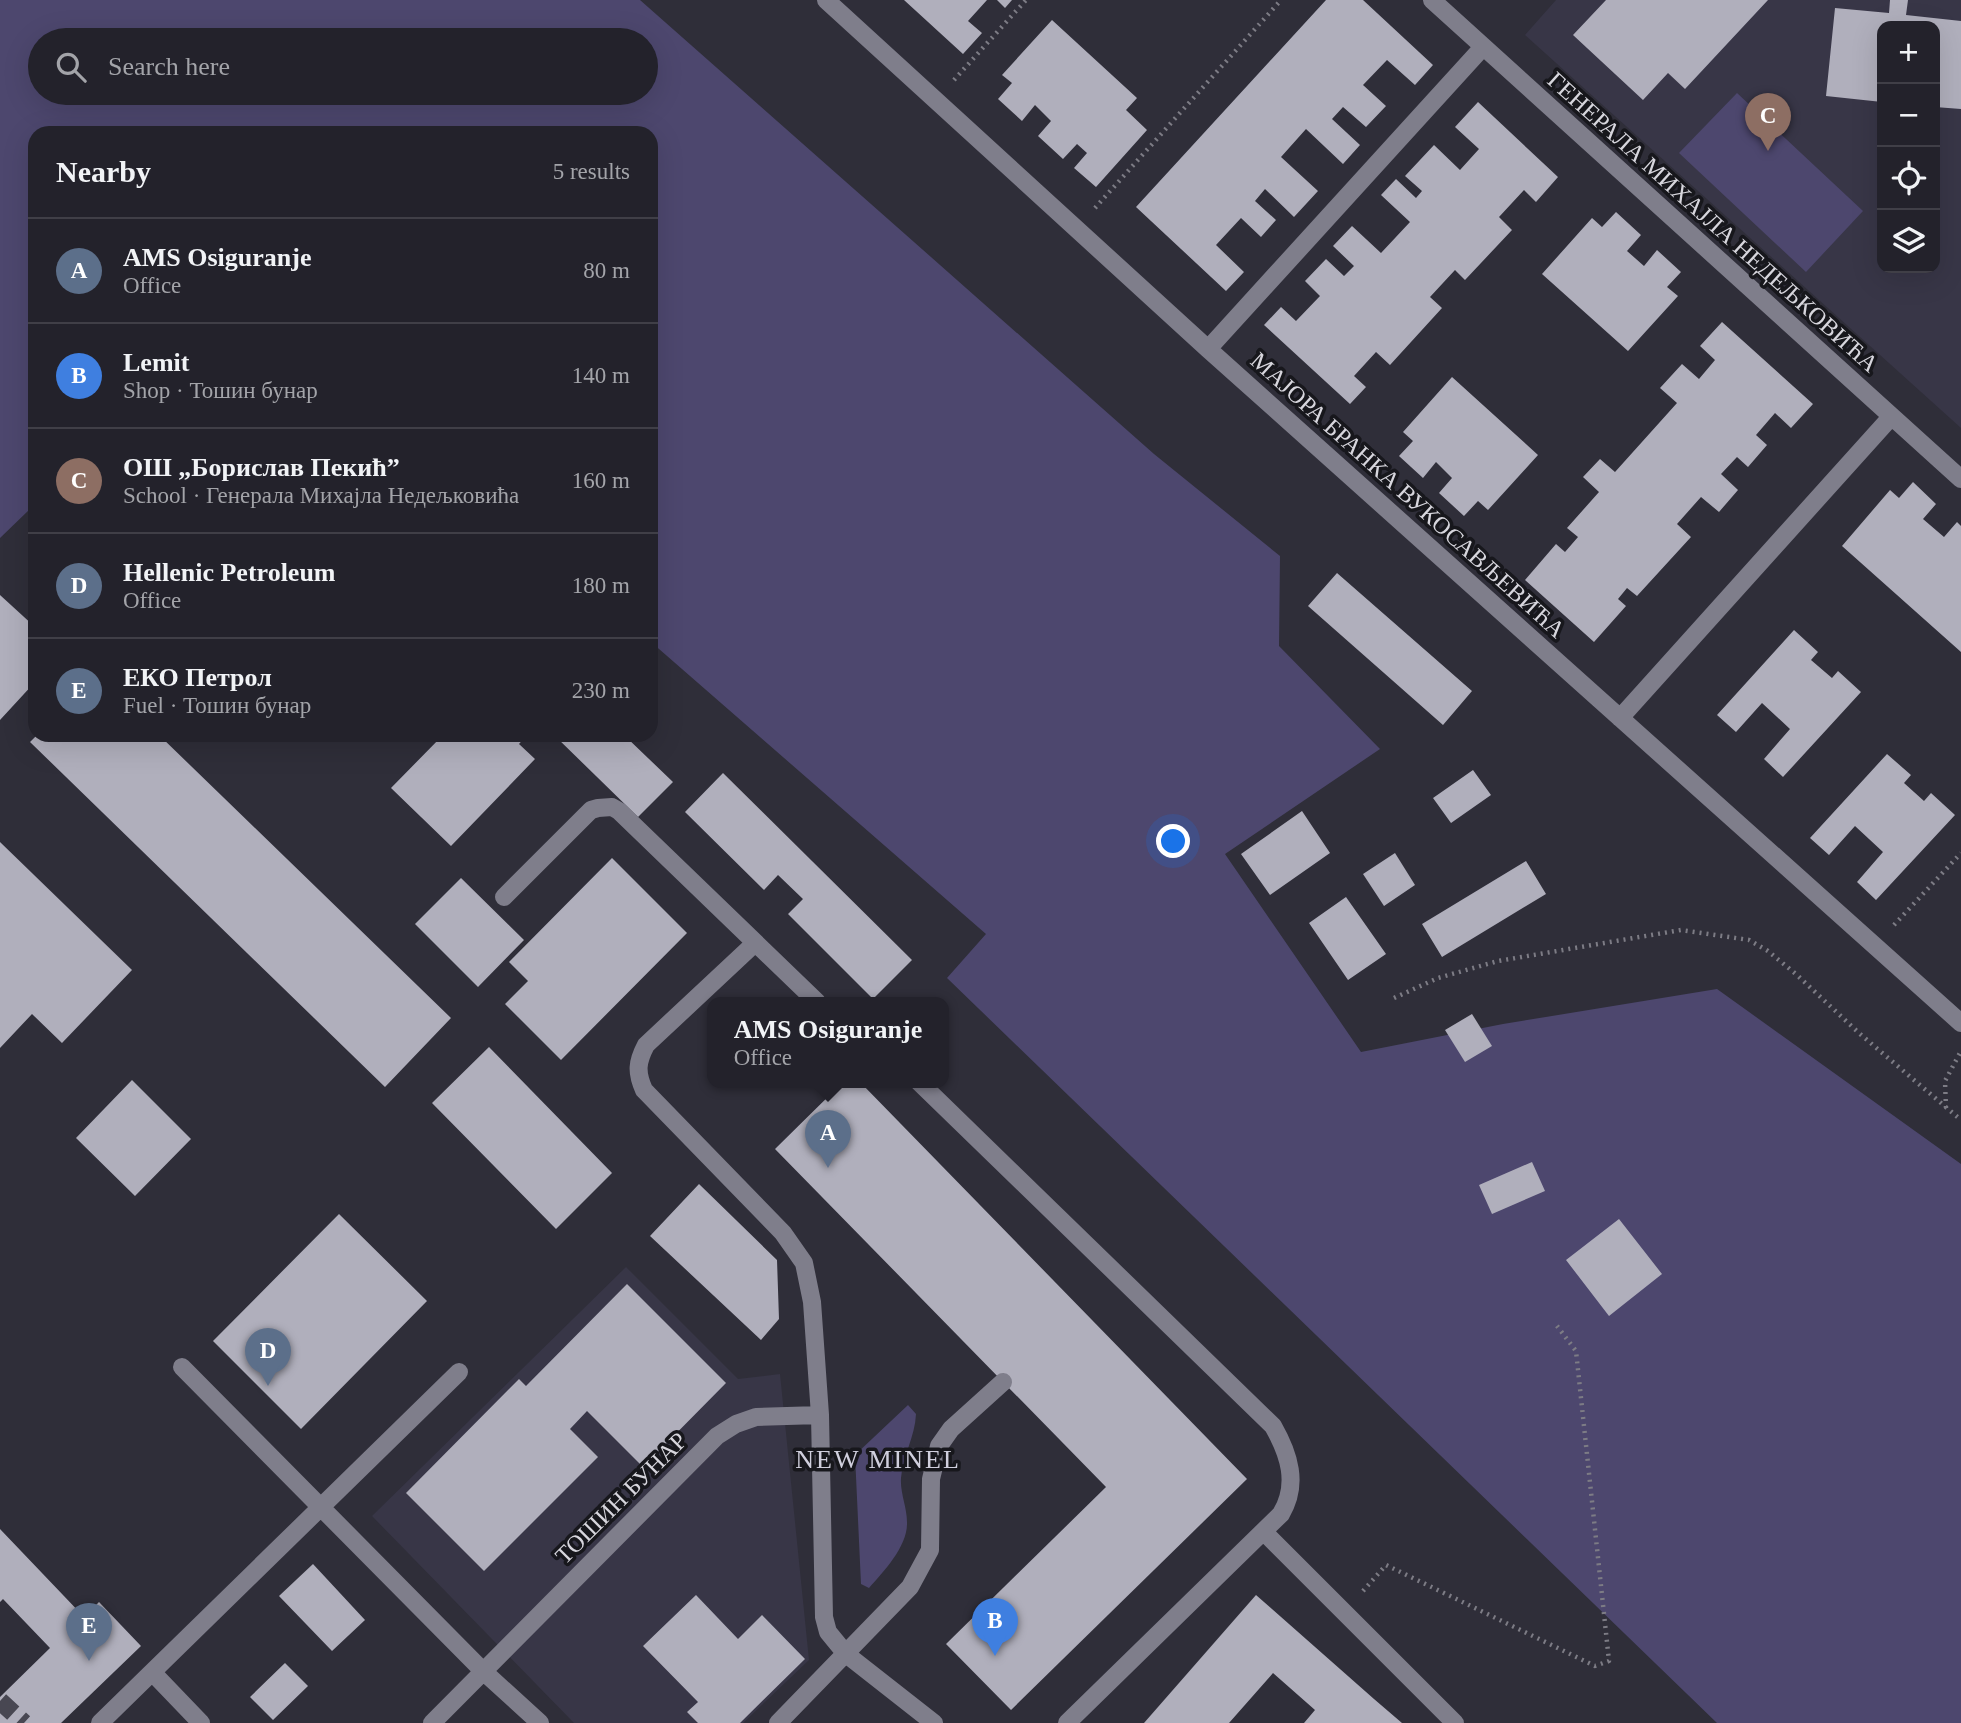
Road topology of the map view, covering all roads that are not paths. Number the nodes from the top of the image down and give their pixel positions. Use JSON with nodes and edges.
{"nodes":[{"id":1,"x":826,"y":0,"type":"edge"},
{"id":2,"x":1432,"y":0,"type":"edge"},
{"id":3,"x":1483,"y":47,"type":"junction"},
{"id":4,"x":1208,"y":349,"type":"junction"},
{"id":5,"x":1891,"y":417,"type":"junction"},
{"id":6,"x":1961,"y":479,"type":"edge"},
{"id":7,"x":1620,"y":718,"type":"junction"},
{"id":8,"x":505,"y":898,"type":"dead end"},
{"id":9,"x":754,"y":944,"type":"junction"},
{"id":10,"x":812,"y":997,"type":"edge"},
{"id":11,"x":1961,"y":1023,"type":"edge"},
{"id":12,"x":925,"y":1088,"type":"edge"},
{"id":13,"x":182,"y":1367,"type":"dead end"},
{"id":14,"x":459,"y":1372,"type":"dead end"},
{"id":15,"x":1003,"y":1382,"type":"dead end"},
{"id":16,"x":820,"y":1416,"type":"junction"},
{"id":17,"x":322,"y":1508,"type":"junction"},
{"id":18,"x":1264,"y":1532,"type":"junction"},
{"id":19,"x":846,"y":1654,"type":"junction"},
{"id":20,"x":483,"y":1671,"type":"junction"},
{"id":21,"x":153,"y":1673,"type":"junction"},
{"id":22,"x":100,"y":1723,"type":"edge"},
{"id":23,"x":201,"y":1723,"type":"edge"},
{"id":24,"x":432,"y":1723,"type":"edge"},
{"id":25,"x":540,"y":1723,"type":"edge"},
{"id":26,"x":778,"y":1723,"type":"edge"},
{"id":27,"x":934,"y":1723,"type":"edge"},
{"id":28,"x":1067,"y":1723,"type":"edge"},
{"id":29,"x":1455,"y":1723,"type":"edge"}],
"edges":[{"from":1,"to":4,"type":"street","name":"МАЈОРА БРАНКА ВУКОСАВЉЕВИЋА"},
{"from":2,"to":3,"type":"street","name":"ГЕНЕРАЛА МИХАЈЛА НЕДЕЉКОВИЋА"},
{"from":3,"to":4,"type":"street"},
{"from":3,"to":5,"type":"street","name":"ГЕНЕРАЛА МИХАЈЛА НЕДЕЉКОВИЋА"},
{"from":4,"to":7,"type":"street","name":"МАЈОРА БРАНКА ВУКОСАВЉЕВИЋА"},
{"from":5,"to":6,"type":"street","name":"ГЕНЕРАЛА МИХАЈЛА НЕДЕЉКОВИЋА"},
{"from":5,"to":7,"type":"street"},
{"from":7,"to":11,"type":"street","name":"МАЈОРА БРАНКА ВУКОСАВЉЕВИЋА"},
{"from":8,"to":9,"type":"street"},
{"from":9,"to":10,"type":"street"},
{"from":9,"to":16,"type":"street"},
{"from":12,"to":18,"type":"street"},
{"from":13,"to":17,"type":"street"},
{"from":14,"to":17,"type":"street"},
{"from":15,"to":19,"type":"street"},
{"from":16,"to":19,"type":"street"},
{"from":16,"to":20,"type":"street","name":"ТОШИН БУНАР"},
{"from":17,"to":20,"type":"street"},
{"from":17,"to":21,"type":"street"},
{"from":18,"to":28,"type":"street"},
{"from":18,"to":29,"type":"street"},
{"from":19,"to":26,"type":"street"},
{"from":19,"to":27,"type":"street"},
{"from":20,"to":24,"type":"street","name":"ТОШИН БУНАР"},
{"from":20,"to":25,"type":"street"},
{"from":21,"to":22,"type":"street"},
{"from":21,"to":23,"type":"street"}]}
